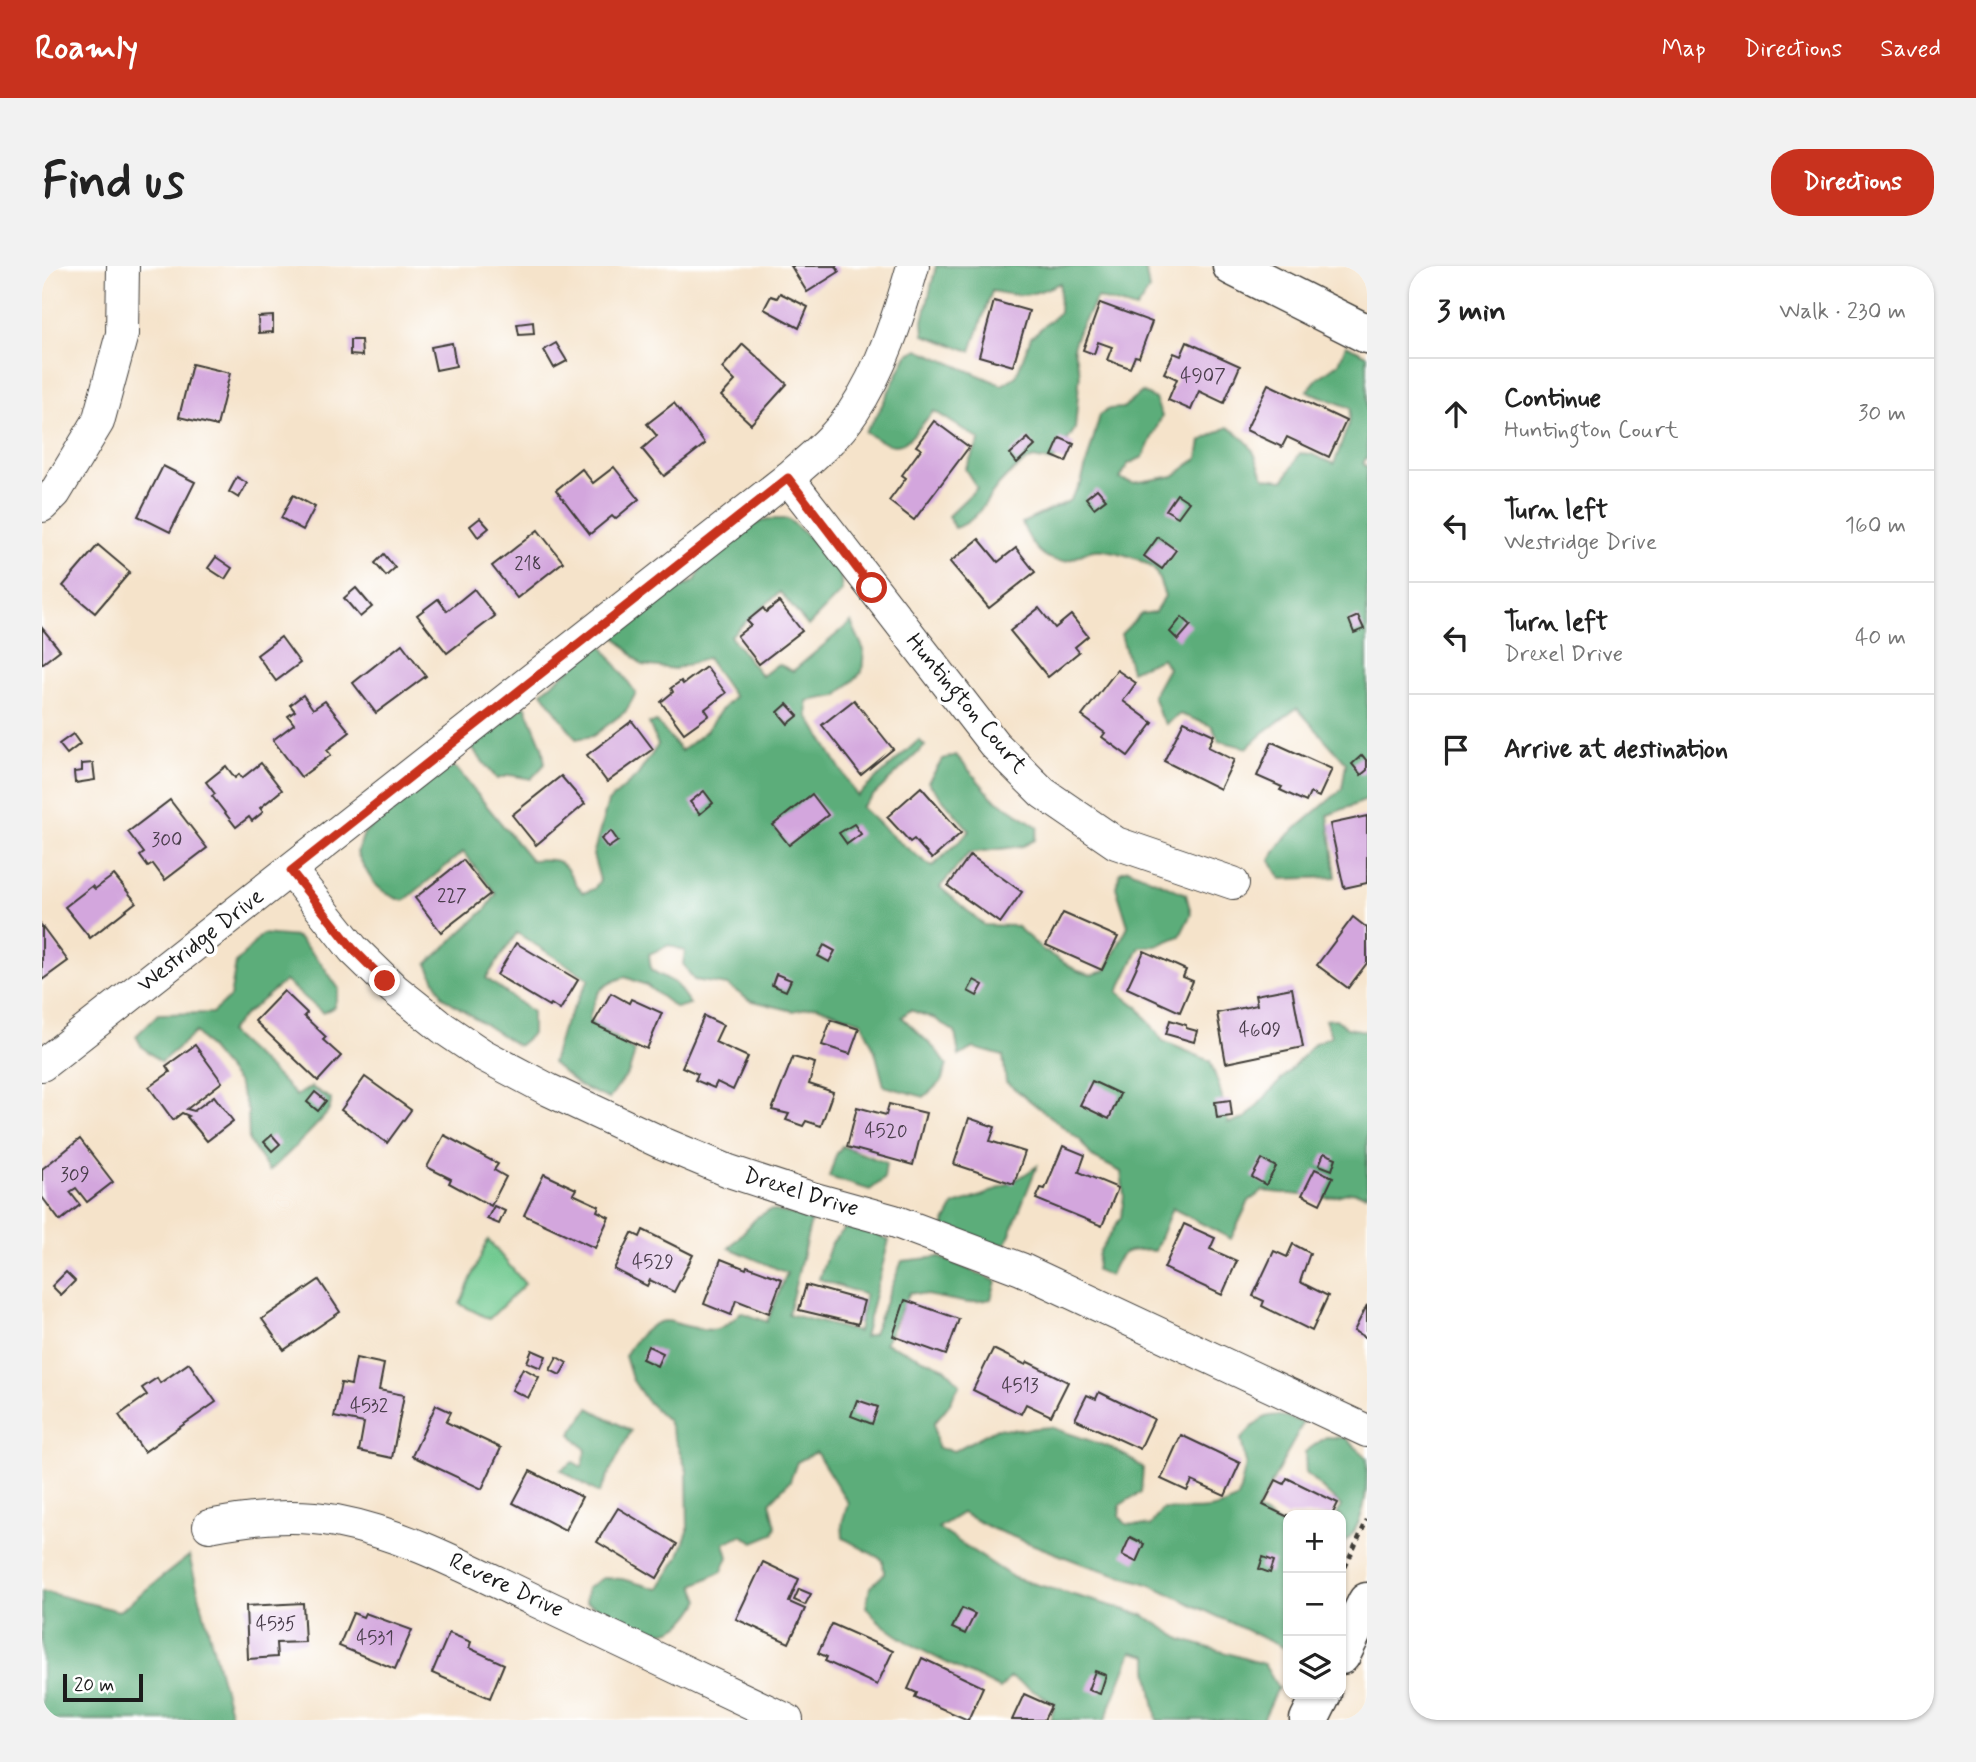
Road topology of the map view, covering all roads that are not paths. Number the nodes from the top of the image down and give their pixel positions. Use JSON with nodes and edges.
{"nodes":[{"id":1,"x":123,"y":266,"type":"edge"},
{"id":2,"x":914,"y":266,"type":"edge"},
{"id":3,"x":1232,"y":266,"type":"edge"},
{"id":4,"x":1367,"y":334,"type":"edge"},
{"id":5,"x":788,"y":478,"type":"junction"},
{"id":6,"x":42,"y":506,"type":"edge"},
{"id":7,"x":291,"y":871,"type":"junction"},
{"id":8,"x":1233,"y":883,"type":"dead end"},
{"id":9,"x":42,"y":1065,"type":"edge"},
{"id":10,"x":1367,"y":1432,"type":"edge"},
{"id":11,"x":209,"y":1526,"type":"dead end"},
{"id":12,"x":1367,"y":1602,"type":"edge"},
{"id":13,"x":1346,"y":1645,"type":"edge"},
{"id":14,"x":1320,"y":1699,"type":"edge"},
{"id":15,"x":786,"y":1720,"type":"edge"},
{"id":16,"x":1309,"y":1720,"type":"edge"}],
"edges":[{"from":1,"to":6,"type":"street"},
{"from":2,"to":5,"type":"street","name":"Westridge Drive"},
{"from":3,"to":4,"type":"street"},
{"from":5,"to":7,"type":"street","name":"Westridge Drive"},
{"from":5,"to":8,"type":"street","name":"Huntington Court"},
{"from":7,"to":9,"type":"street","name":"Westridge Drive"},
{"from":7,"to":10,"type":"street","name":"Drexel Drive"},
{"from":11,"to":15,"type":"street","name":"Revere Drive"},
{"from":12,"to":13,"type":"street"},
{"from":14,"to":16,"type":"street"}]}
